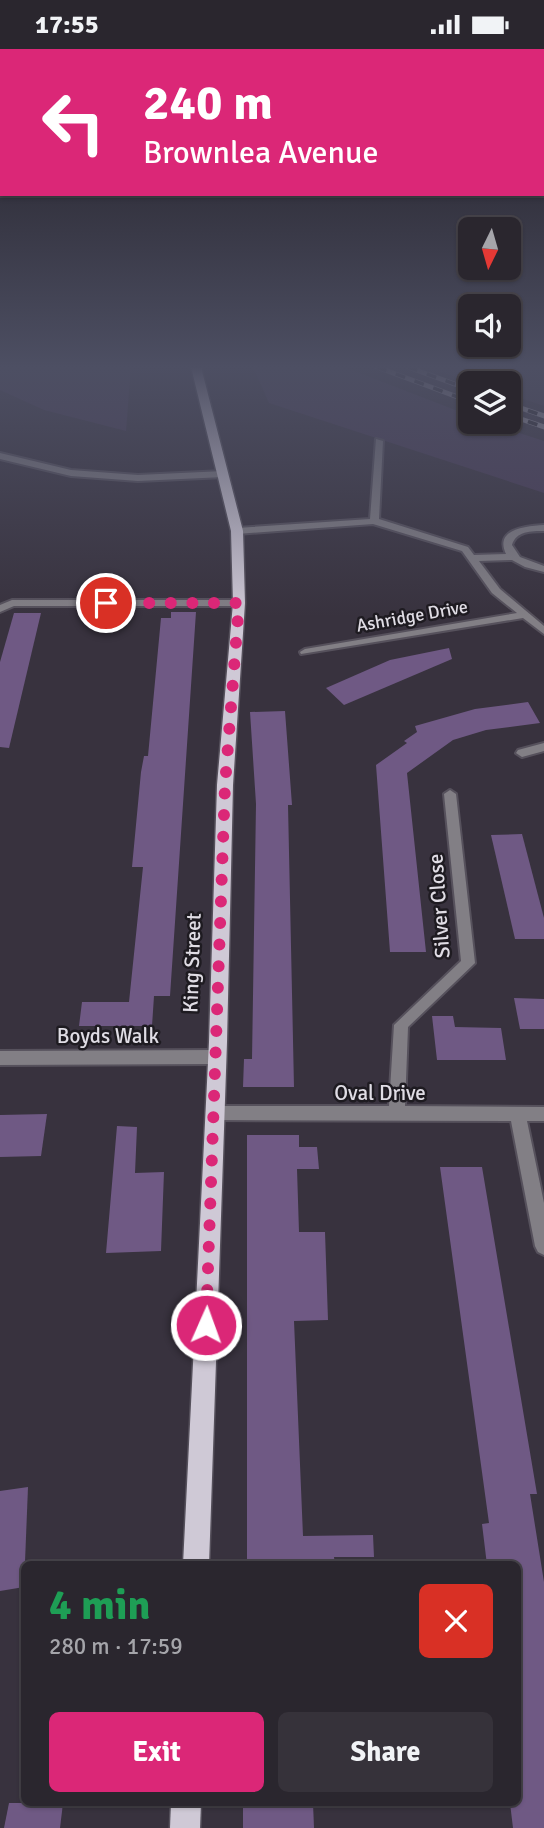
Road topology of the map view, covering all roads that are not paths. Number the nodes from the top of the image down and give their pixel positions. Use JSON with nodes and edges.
{"nodes":[{"id":1,"x":218,"y":450,"type":"edge"},
{"id":2,"x":378,"y":450,"type":"edge"},
{"id":3,"x":0,"y":456,"type":"edge"},
{"id":4,"x":224,"y":474,"type":"junction"},
{"id":5,"x":374,"y":521,"type":"junction"},
{"id":6,"x":544,"y":528,"type":"edge"},
{"id":7,"x":237,"y":531,"type":"junction"},
{"id":8,"x":512,"y":557,"type":"junction"},
{"id":9,"x":471,"y":558,"type":"junction"},
{"id":10,"x":544,"y":569,"type":"edge"},
{"id":11,"x":239,"y":603,"type":"junction"},
{"id":12,"x":0,"y":609,"type":"edge"},
{"id":13,"x":525,"y":615,"type":"junction"},
{"id":14,"x":544,"y":631,"type":"edge"},
{"id":15,"x":305,"y":652,"type":"dead end"},
{"id":16,"x":544,"y":747,"type":"edge"},
{"id":17,"x":522,"y":753,"type":"dead end"},
{"id":18,"x":450,"y":794,"type":"dead end"},
{"id":19,"x":217,"y":1057,"type":"junction"},
{"id":20,"x":0,"y":1058,"type":"edge"},
{"id":21,"x":215,"y":1113,"type":"junction"},
{"id":22,"x":518,"y":1114,"type":"junction"},
{"id":23,"x":544,"y":1114,"type":"edge"},
{"id":24,"x":397,"y":1115,"type":"junction"},
{"id":25,"x":544,"y":1246,"type":"edge"},
{"id":26,"x":196,"y":1561,"type":"edge"},
{"id":27,"x":186,"y":1806,"type":"edge"},
{"id":28,"x":185,"y":1828,"type":"edge"}],
"edges":[{"from":1,"to":4,"type":"main road","name":"King Street"},
{"from":2,"to":5,"type":"street"},
{"from":3,"to":4,"type":"street"},
{"from":4,"to":7,"type":"main road","name":"King Street"},
{"from":5,"to":7,"type":"street"},
{"from":5,"to":9,"type":"street"},
{"from":6,"to":8,"type":"street"},
{"from":7,"to":11,"type":"main road","name":"King Street"},
{"from":8,"to":9,"type":"street"},
{"from":8,"to":10,"type":"street"},
{"from":9,"to":13,"type":"street"},
{"from":11,"to":12,"type":"street"},
{"from":11,"to":19,"type":"main road","name":"King Street"},
{"from":13,"to":14,"type":"street"},
{"from":13,"to":15,"type":"street","name":"Ashridge Drive"},
{"from":16,"to":17,"type":"street"},
{"from":18,"to":24,"type":"street","name":"Silver Close"},
{"from":19,"to":20,"type":"street","name":"Boyds Walk"},
{"from":19,"to":21,"type":"main road","name":"King Street"},
{"from":21,"to":24,"type":"street","name":"Oval Drive"},
{"from":21,"to":26,"type":"main road","name":"King Street"},
{"from":22,"to":23,"type":"street","name":"Oval Drive"},
{"from":22,"to":24,"type":"street","name":"Oval Drive"},
{"from":22,"to":25,"type":"street"},
{"from":27,"to":28,"type":"main road"}]}
